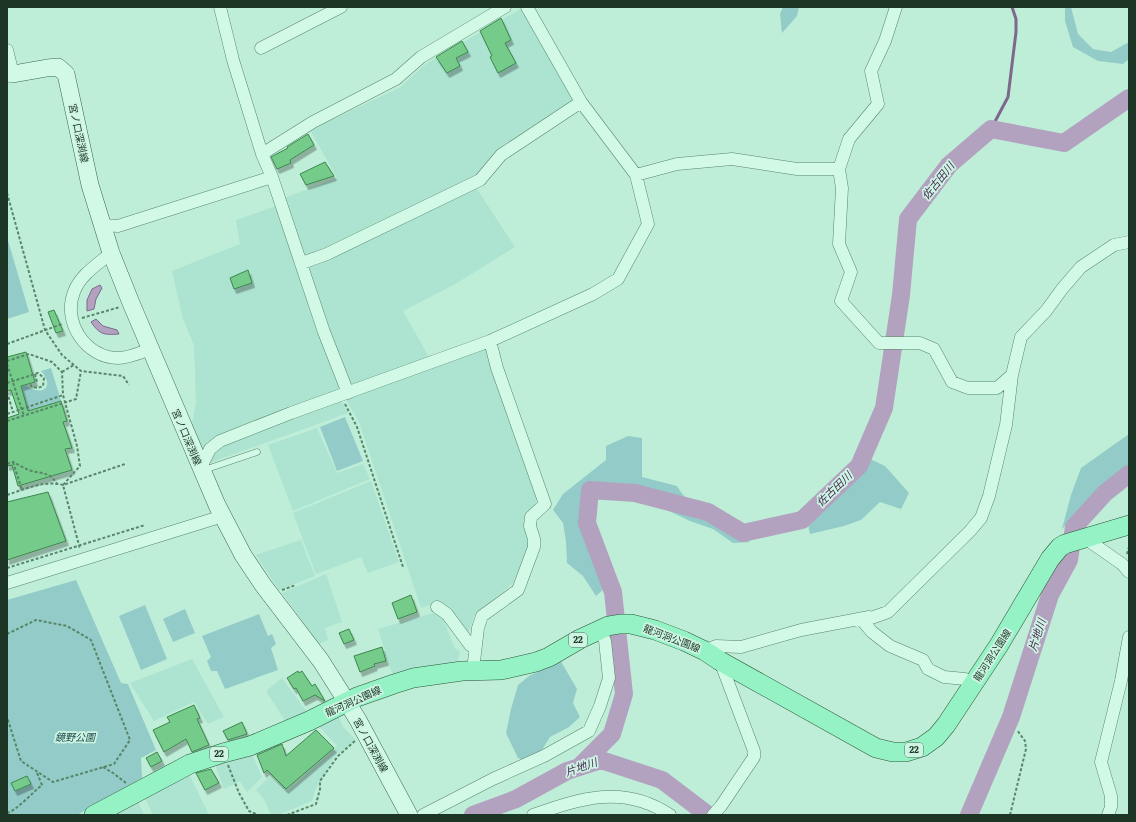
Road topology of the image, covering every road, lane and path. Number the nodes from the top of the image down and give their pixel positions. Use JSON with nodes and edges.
{"nodes":[{"id":1,"x":220,"y":7,"type":"edge"},
{"id":2,"x":340,"y":7,"type":"edge"},
{"id":3,"x":505,"y":7,"type":"edge"},
{"id":4,"x":527,"y":7,"type":"edge"},
{"id":5,"x":896,"y":7,"type":"edge"},
{"id":6,"x":261,"y":48,"type":"dead end"},
{"id":7,"x":7,"y":50,"type":"edge"},
{"id":8,"x":10,"y":75,"type":"edge"},
{"id":9,"x":581,"y":102,"type":"junction"},
{"id":10,"x":262,"y":154,"type":"junction"},
{"id":11,"x":840,"y":169,"type":"junction"},
{"id":12,"x":636,"y":175,"type":"junction"},
{"id":13,"x":272,"y":177,"type":"junction"},
{"id":14,"x":7,"y":193,"type":"edge"},
{"id":15,"x":102,"y":225,"type":"junction"},
{"id":16,"x":1129,"y":242,"type":"edge"},
{"id":17,"x":111,"y":253,"type":"junction"},
{"id":18,"x":302,"y":263,"type":"junction"},
{"id":19,"x":131,"y":303,"type":"junction"},
{"id":20,"x":72,"y":321,"type":"junction"},
{"id":21,"x":45,"y":330,"type":"junction"},
{"id":22,"x":490,"y":341,"type":"junction"},
{"id":23,"x":7,"y":344,"type":"edge"},
{"id":24,"x":150,"y":349,"type":"junction"},
{"id":25,"x":7,"y":362,"type":"edge"},
{"id":26,"x":74,"y":365,"type":"junction"},
{"id":27,"x":81,"y":371,"type":"junction"},
{"id":28,"x":62,"y":372,"type":"junction"},
{"id":29,"x":35,"y":374,"type":"junction"},
{"id":30,"x":1012,"y":375,"type":"junction"},
{"id":31,"x":12,"y":381,"type":"junction"},
{"id":32,"x":37,"y":382,"type":"dead end"},
{"id":33,"x":7,"y":383,"type":"edge"},
{"id":34,"x":30,"y":384,"type":"dead end"},
{"id":35,"x":129,"y":385,"type":"dead end"},
{"id":36,"x":16,"y":392,"type":"junction"},
{"id":37,"x":7,"y":393,"type":"edge"},
{"id":38,"x":344,"y":394,"type":"junction"},
{"id":39,"x":63,"y":395,"type":"junction"},
{"id":40,"x":64,"y":402,"type":"junction"},
{"id":41,"x":22,"y":409,"type":"junction"},
{"id":42,"x":13,"y":412,"type":"junction"},
{"id":43,"x":7,"y":414,"type":"edge"},
{"id":44,"x":24,"y":416,"type":"junction"},
{"id":45,"x":7,"y":421,"type":"edge"},
{"id":46,"x":257,"y":452,"type":"dead end"},
{"id":47,"x":13,"y":462,"type":"junction"},
{"id":48,"x":7,"y":464,"type":"edge"},
{"id":49,"x":125,"y":464,"type":"dead end"},
{"id":50,"x":202,"y":470,"type":"junction"},
{"id":51,"x":57,"y":484,"type":"junction"},
{"id":52,"x":63,"y":485,"type":"junction"},
{"id":53,"x":22,"y":490,"type":"junction"},
{"id":54,"x":7,"y":495,"type":"edge"},
{"id":55,"x":222,"y":516,"type":"junction"},
{"id":56,"x":144,"y":525,"type":"dead end"},
{"id":57,"x":1129,"y":525,"type":"edge"},
{"id":58,"x":1078,"y":540,"type":"junction"},
{"id":59,"x":79,"y":545,"type":"junction"},
{"id":60,"x":83,"y":559,"type":"junction"},
{"id":61,"x":404,"y":567,"type":"dead end"},
{"id":62,"x":7,"y":568,"type":"edge"},
{"id":63,"x":1129,"y":572,"type":"edge"},
{"id":64,"x":7,"y":583,"type":"edge"},
{"id":65,"x":296,"y":585,"type":"dead end"},
{"id":66,"x":278,"y":592,"type":"dead end"},
{"id":67,"x":437,"y":607,"type":"dead end"},
{"id":68,"x":861,"y":619,"type":"junction"},
{"id":69,"x":604,"y":628,"type":"junction"},
{"id":70,"x":7,"y":634,"type":"edge"},
{"id":71,"x":1129,"y":637,"type":"edge"},
{"id":72,"x":474,"y":648,"type":"junction"},
{"id":73,"x":712,"y":656,"type":"junction"},
{"id":74,"x":473,"y":670,"type":"junction"},
{"id":75,"x":974,"y":682,"type":"junction"},
{"id":76,"x":348,"y":702,"type":"junction"},
{"id":77,"x":7,"y":717,"type":"edge"},
{"id":78,"x":1017,"y":730,"type":"dead end"},
{"id":79,"x":358,"y":738,"type":"dead end"},
{"id":80,"x":223,"y":753,"type":"junction"},
{"id":81,"x":103,"y":767,"type":"junction"},
{"id":82,"x":37,"y":772,"type":"junction"},
{"id":83,"x":135,"y":792,"type":"junction"},
{"id":84,"x":406,"y":810,"type":"edge"},
{"id":85,"x":717,"y":810,"type":"edge"},
{"id":86,"x":12,"y":812,"type":"junction"},
{"id":87,"x":7,"y":813,"type":"edge"},
{"id":88,"x":14,"y":815,"type":"edge"},
{"id":89,"x":94,"y":815,"type":"edge"},
{"id":90,"x":258,"y":815,"type":"edge"},
{"id":91,"x":287,"y":815,"type":"edge"},
{"id":92,"x":423,"y":815,"type":"edge"},
{"id":93,"x":533,"y":815,"type":"edge"},
{"id":94,"x":670,"y":815,"type":"edge"},
{"id":95,"x":1010,"y":815,"type":"edge"},
{"id":96,"x":1108,"y":815,"type":"edge"}],
"edges":[{"from":1,"to":10,"type":"street"},
{"from":2,"to":6,"type":"street"},
{"from":3,"to":10,"type":"street"},
{"from":4,"to":9,"type":"street"},
{"from":5,"to":11,"type":"street"},
{"from":7,"to":8,"type":"street"},
{"from":8,"to":15,"type":"main road","name":"宮ノ口深渕線"},
{"from":9,"to":12,"type":"street"},
{"from":9,"to":18,"type":"street"},
{"from":10,"to":13,"type":"street"},
{"from":11,"to":12,"type":"street"},
{"from":11,"to":30,"type":"street"},
{"from":12,"to":22,"type":"street"},
{"from":13,"to":15,"type":"street"},
{"from":13,"to":18,"type":"street"},
{"from":14,"to":21,"type":"path"},
{"from":15,"to":17,"type":"main road","name":"宮ノ口深渕線"},
{"from":16,"to":30,"type":"street"},
{"from":17,"to":19,"type":"main road","name":"宮ノ口深渕線"},
{"from":17,"to":20,"type":"street"},
{"from":18,"to":38,"type":"street"},
{"from":19,"to":20,"type":"path"},
{"from":19,"to":24,"type":"main road","name":"宮ノ口深渕線"},
{"from":20,"to":21,"type":"path"},
{"from":20,"to":24,"type":"street"},
{"from":21,"to":23,"type":"path"},
{"from":21,"to":26,"type":"path"},
{"from":22,"to":38,"type":"street"},
{"from":22,"to":72,"type":"street"},
{"from":24,"to":50,"type":"main road","name":"宮ノ口深渕線"},
{"from":25,"to":28,"type":"path"},
{"from":25,"to":31,"type":"path"},
{"from":26,"to":27,"type":"path"},
{"from":26,"to":28,"type":"path"},
{"from":27,"to":35,"type":"path"},
{"from":27,"to":40,"type":"path"},
{"from":28,"to":39,"type":"path"},
{"from":29,"to":31,"type":"path"},
{"from":29,"to":32,"type":"path"},
{"from":29,"to":34,"type":"path"},
{"from":30,"to":68,"type":"street"},
{"from":31,"to":33,"type":"path"},
{"from":31,"to":36,"type":"path"},
{"from":36,"to":37,"type":"path"},
{"from":36,"to":41,"type":"path"},
{"from":37,"to":42,"type":"path"},
{"from":38,"to":50,"type":"street"},
{"from":38,"to":61,"type":"path"},
{"from":39,"to":40,"type":"path"},
{"from":39,"to":41,"type":"path"},
{"from":40,"to":44,"type":"path"},
{"from":40,"to":52,"type":"path"},
{"from":41,"to":42,"type":"path"},
{"from":41,"to":44,"type":"path"},
{"from":42,"to":43,"type":"path"},
{"from":44,"to":45,"type":"path"},
{"from":46,"to":50,"type":"lane"},
{"from":47,"to":48,"type":"path"},
{"from":47,"to":51,"type":"path"},
{"from":47,"to":53,"type":"path"},
{"from":49,"to":52,"type":"path"},
{"from":50,"to":55,"type":"main road","name":"宮ノ口深渕線"},
{"from":51,"to":52,"type":"path"},
{"from":51,"to":53,"type":"path"},
{"from":52,"to":59,"type":"path"},
{"from":53,"to":54,"type":"path"},
{"from":55,"to":60,"type":"street"},
{"from":55,"to":76,"type":"main road","name":"宮ノ口深渕線"},
{"from":56,"to":59,"type":"path"},
{"from":57,"to":58,"type":"main road","name":"龍河洞公園線","number":"22"},
{"from":58,"to":63,"type":"street"},
{"from":58,"to":75,"type":"main road","name":"龍河洞公園線","number":"22"},
{"from":59,"to":60,"type":"path"},
{"from":59,"to":62,"type":"path"},
{"from":60,"to":64,"type":"street"},
{"from":65,"to":66,"type":"path"},
{"from":67,"to":72,"type":"street"},
{"from":68,"to":73,"type":"street"},
{"from":68,"to":75,"type":"street"},
{"from":69,"to":73,"type":"main road","name":"龍河洞公園線","number":"22"},
{"from":69,"to":74,"type":"main road","name":"龍河洞公園線","number":"22"},
{"from":69,"to":92,"type":"street"},
{"from":70,"to":81,"type":"path"},
{"from":71,"to":96,"type":"street"},
{"from":72,"to":74,"type":"street"},
{"from":73,"to":75,"type":"main road","name":"龍河洞公園線","number":"22"},
{"from":73,"to":85,"type":"street"},
{"from":74,"to":76,"type":"main road","name":"龍河洞公園線","number":"22"},
{"from":76,"to":80,"type":"main road","name":"龍河洞公園線","number":"22"},
{"from":76,"to":84,"type":"main road","name":"宮ノ口深渕線"},
{"from":77,"to":82,"type":"path"},
{"from":78,"to":95,"type":"path"},
{"from":79,"to":91,"type":"path"},
{"from":80,"to":83,"type":"main road","name":"龍河洞公園線","number":"22"},
{"from":80,"to":90,"type":"path"},
{"from":81,"to":82,"type":"path"},
{"from":81,"to":83,"type":"path"},
{"from":82,"to":86,"type":"path"},
{"from":83,"to":89,"type":"main road","name":"龍河洞公園線","number":"22"},
{"from":86,"to":87,"type":"path"},
{"from":86,"to":88,"type":"path"},
{"from":93,"to":94,"type":"street"}]}
